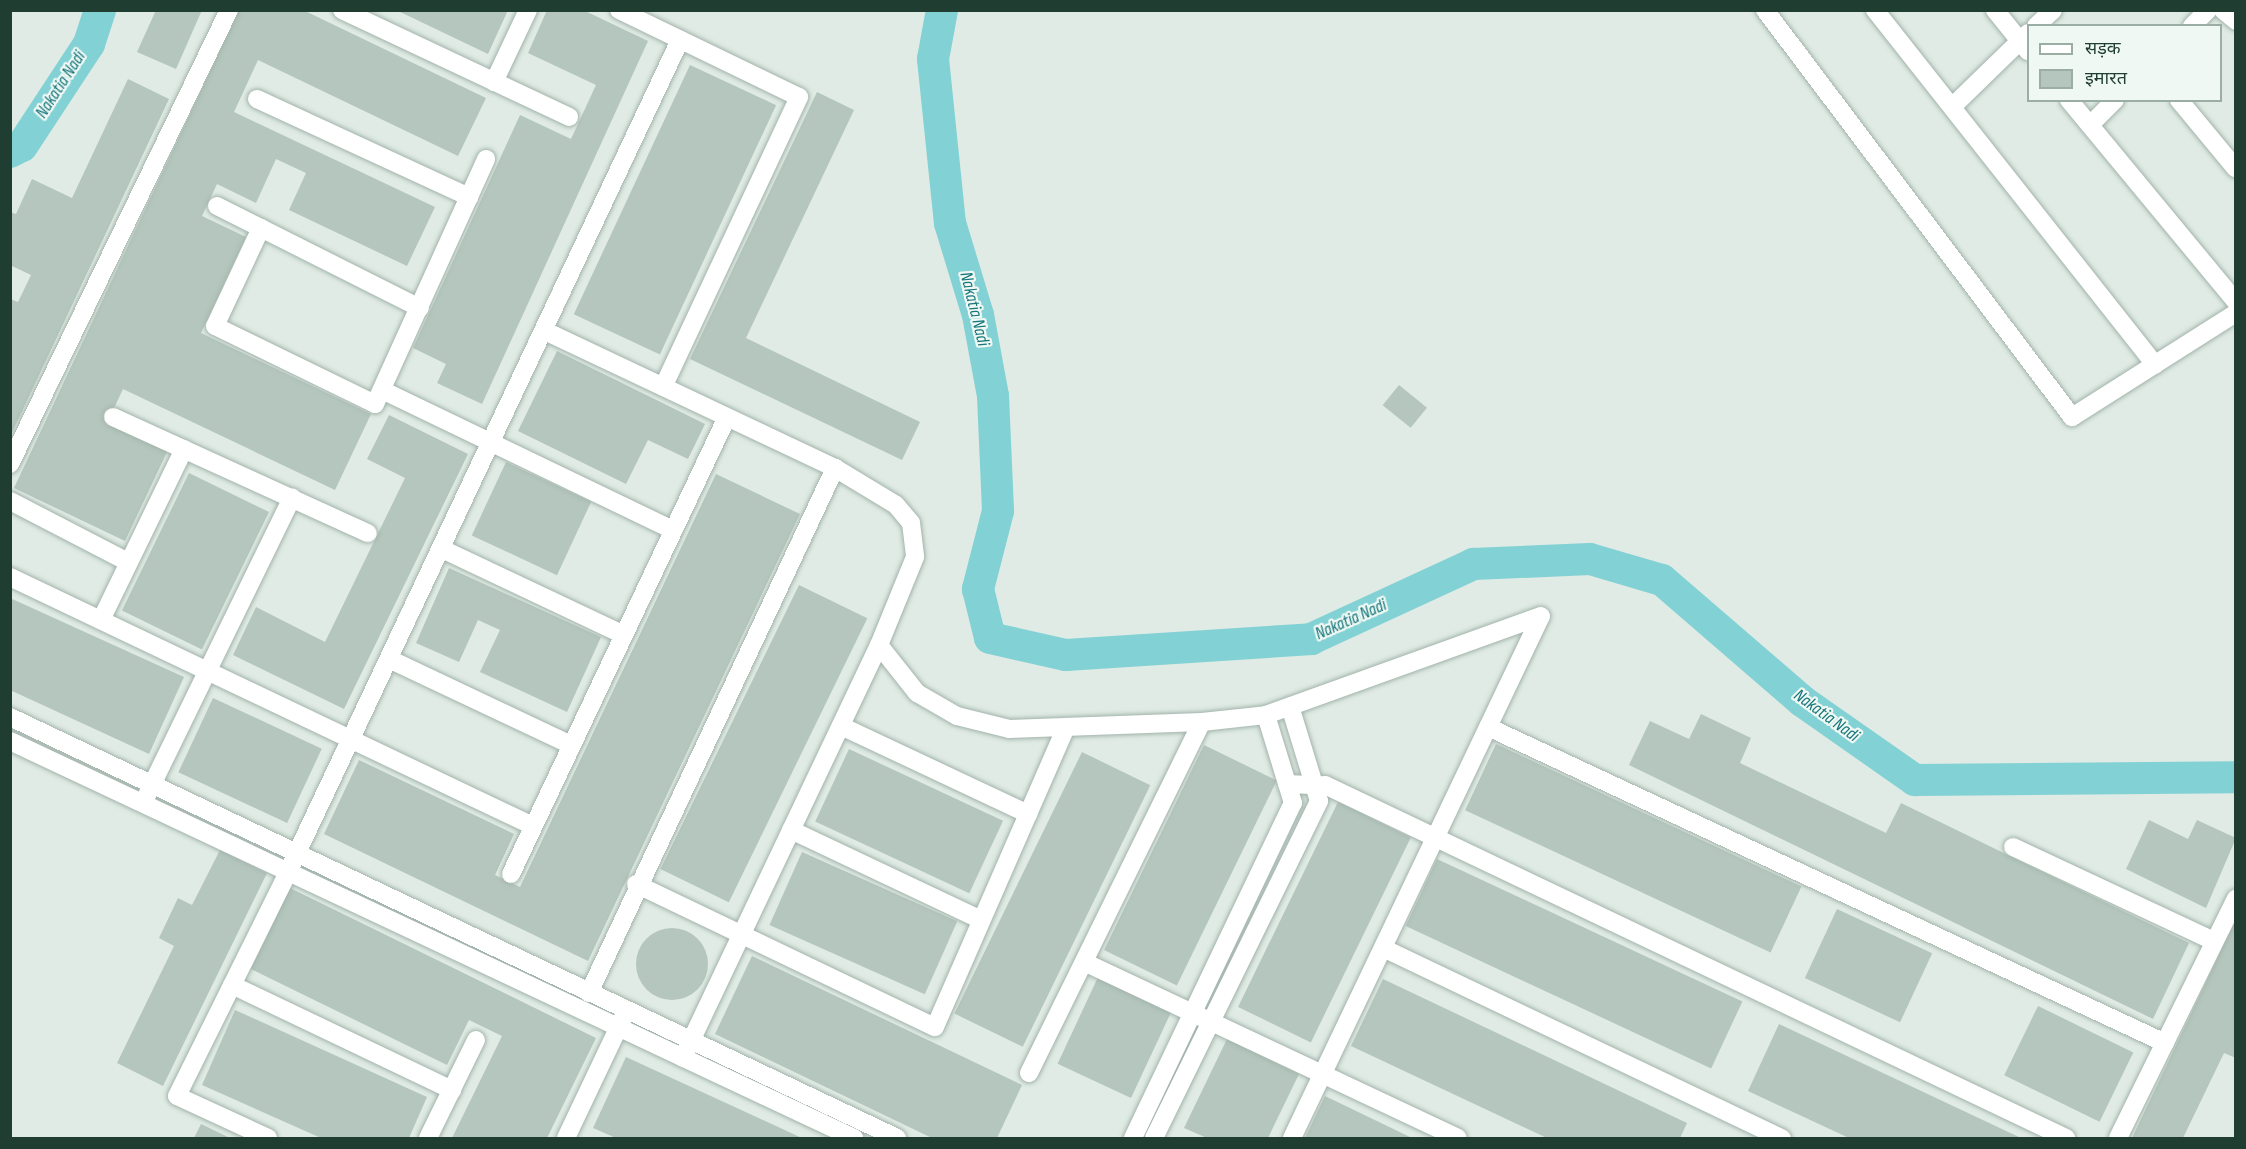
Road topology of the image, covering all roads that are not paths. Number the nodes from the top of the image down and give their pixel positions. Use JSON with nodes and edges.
{"nodes":[{"id":1,"x":228,"y":10,"type":"edge"},
{"id":2,"x":342,"y":10,"type":"edge"},
{"id":3,"x":528,"y":10,"type":"edge"},
{"id":4,"x":620,"y":10,"type":"edge"},
{"id":5,"x":1765,"y":10,"type":"edge"},
{"id":6,"x":1875,"y":10,"type":"edge"},
{"id":7,"x":1995,"y":10,"type":"edge"},
{"id":8,"x":2052,"y":10,"type":"edge"},
{"id":9,"x":2208,"y":10,"type":"edge"},
{"id":10,"x":2223,"y":10,"type":"edge"},
{"id":11,"x":2235,"y":21,"type":"edge"},
{"id":12,"x":2038,"y":24,"type":"edge"},
{"id":13,"x":2194,"y":24,"type":"edge"},
{"id":14,"x":680,"y":40,"type":"junction"},
{"id":15,"x":2026,"y":41,"type":"edge"},
{"id":16,"x":494,"y":82,"type":"junction"},
{"id":17,"x":257,"y":99,"type":"dead end"},
{"id":18,"x":2071,"y":102,"type":"edge"},
{"id":19,"x":2113,"y":102,"type":"edge"},
{"id":20,"x":2181,"y":102,"type":"edge"},
{"id":21,"x":1952,"y":107,"type":"junction"},
{"id":22,"x":569,"y":117,"type":"dead end"},
{"id":23,"x":2090,"y":125,"type":"junction"},
{"id":24,"x":486,"y":159,"type":"dead end"},
{"id":25,"x":2235,"y":169,"type":"edge"},
{"id":26,"x":469,"y":197,"type":"junction"},
{"id":27,"x":217,"y":206,"type":"dead end"},
{"id":28,"x":261,"y":228,"type":"junction"},
{"id":29,"x":2235,"y":302,"type":"edge"},
{"id":30,"x":420,"y":308,"type":"junction"},
{"id":31,"x":2235,"y":313,"type":"edge"},
{"id":32,"x":545,"y":331,"type":"junction"},
{"id":33,"x":2155,"y":364,"type":"junction"},
{"id":34,"x":663,"y":387,"type":"junction"},
{"id":35,"x":382,"y":390,"type":"junction"},
{"id":36,"x":113,"y":417,"type":"dead end"},
{"id":37,"x":727,"y":417,"type":"junction"},
{"id":38,"x":492,"y":443,"type":"junction"},
{"id":39,"x":184,"y":448,"type":"junction"},
{"id":40,"x":10,"y":464,"type":"edge"},
{"id":41,"x":835,"y":468,"type":"junction"},
{"id":42,"x":292,"y":498,"type":"junction"},
{"id":43,"x":10,"y":501,"type":"edge"},
{"id":44,"x":673,"y":530,"type":"junction"},
{"id":45,"x":368,"y":533,"type":"dead end"},
{"id":46,"x":442,"y":549,"type":"junction"},
{"id":47,"x":128,"y":562,"type":"junction"},
{"id":48,"x":10,"y":577,"type":"edge"},
{"id":49,"x":101,"y":620,"type":"junction"},
{"id":50,"x":624,"y":635,"type":"junction"},
{"id":51,"x":879,"y":645,"type":"junction"},
{"id":52,"x":389,"y":659,"type":"junction"},
{"id":53,"x":208,"y":671,"type":"junction"},
{"id":54,"x":1290,"y":706,"type":"junction"},
{"id":55,"x":1266,"y":715,"type":"junction"},
{"id":56,"x":10,"y":717,"type":"edge"},
{"id":57,"x":1202,"y":722,"type":"junction"},
{"id":58,"x":841,"y":726,"type":"junction"},
{"id":59,"x":1066,"y":727,"type":"junction"},
{"id":60,"x":1488,"y":727,"type":"junction"},
{"id":61,"x":351,"y":740,"type":"junction"},
{"id":62,"x":10,"y":741,"type":"edge"},
{"id":63,"x":571,"y":745,"type":"junction"},
{"id":64,"x":1287,"y":784,"type":"junction"},
{"id":65,"x":1314,"y":784,"type":"junction"},
{"id":66,"x":152,"y":785,"type":"junction"},
{"id":67,"x":143,"y":803,"type":"junction"},
{"id":68,"x":1028,"y":814,"type":"junction"},
{"id":69,"x":533,"y":826,"type":"junction"},
{"id":70,"x":791,"y":830,"type":"junction"},
{"id":71,"x":1435,"y":838,"type":"junction"},
{"id":72,"x":2013,"y":847,"type":"dead end"},
{"id":73,"x":297,"y":853,"type":"junction"},
{"id":74,"x":288,"y":872,"type":"junction"},
{"id":75,"x":511,"y":874,"type":"dead end"},
{"id":76,"x":636,"y":884,"type":"junction"},
{"id":77,"x":2235,"y":898,"type":"edge"},
{"id":78,"x":981,"y":920,"type":"junction"},
{"id":79,"x":741,"y":935,"type":"junction"},
{"id":80,"x":2214,"y":941,"type":"junction"},
{"id":81,"x":1383,"y":948,"type":"junction"},
{"id":82,"x":1084,"y":962,"type":"junction"},
{"id":83,"x":232,"y":985,"type":"junction"},
{"id":84,"x":589,"y":993,"type":"junction"},
{"id":85,"x":627,"y":1010,"type":"junction"},
{"id":86,"x":1193,"y":1013,"type":"junction"},
{"id":87,"x":1211,"y":1021,"type":"junction"},
{"id":88,"x":618,"y":1028,"type":"junction"},
{"id":89,"x":476,"y":1040,"type":"dead end"},
{"id":90,"x":691,"y":1041,"type":"junction"},
{"id":91,"x":2165,"y":1043,"type":"junction"},
{"id":92,"x":683,"y":1058,"type":"junction"},
{"id":93,"x":1029,"y":1073,"type":"dead end"},
{"id":94,"x":1323,"y":1073,"type":"junction"},
{"id":95,"x":452,"y":1090,"type":"junction"},
{"id":96,"x":264,"y":1138,"type":"edge"},
{"id":97,"x":428,"y":1138,"type":"edge"},
{"id":98,"x":566,"y":1138,"type":"edge"},
{"id":99,"x":854,"y":1138,"type":"edge"},
{"id":100,"x":897,"y":1138,"type":"edge"},
{"id":101,"x":1133,"y":1138,"type":"edge"},
{"id":102,"x":1154,"y":1138,"type":"edge"},
{"id":103,"x":1292,"y":1138,"type":"edge"},
{"id":104,"x":1458,"y":1138,"type":"edge"},
{"id":105,"x":1782,"y":1138,"type":"edge"},
{"id":106,"x":2066,"y":1138,"type":"edge"},
{"id":107,"x":2118,"y":1138,"type":"edge"}],
"edges":[{"from":1,"to":40,"type":"street"},
{"from":2,"to":16,"type":"street"},
{"from":3,"to":16,"type":"street"},
{"from":4,"to":14,"type":"street"},
{"from":5,"to":33,"type":"street"},
{"from":6,"to":21,"type":"street"},
{"from":7,"to":15,"type":"street"},
{"from":8,"to":12,"type":"street"},
{"from":9,"to":13,"type":"street"},
{"from":10,"to":11,"type":"street"},
{"from":14,"to":32,"type":"street"},
{"from":14,"to":34,"type":"street"},
{"from":15,"to":21,"type":"street"},
{"from":16,"to":22,"type":"street"},
{"from":17,"to":26,"type":"street"},
{"from":18,"to":23,"type":"street"},
{"from":19,"to":23,"type":"street"},
{"from":20,"to":25,"type":"street"},
{"from":21,"to":33,"type":"street"},
{"from":23,"to":29,"type":"street"},
{"from":24,"to":26,"type":"street"},
{"from":26,"to":30,"type":"street"},
{"from":27,"to":28,"type":"street"},
{"from":28,"to":30,"type":"street"},
{"from":28,"to":35,"type":"street"},
{"from":30,"to":35,"type":"street"},
{"from":31,"to":33,"type":"street"},
{"from":32,"to":34,"type":"street"},
{"from":32,"to":38,"type":"street"},
{"from":34,"to":37,"type":"street"},
{"from":35,"to":38,"type":"street"},
{"from":36,"to":39,"type":"street"},
{"from":37,"to":41,"type":"street"},
{"from":37,"to":44,"type":"street"},
{"from":38,"to":44,"type":"street"},
{"from":38,"to":46,"type":"street"},
{"from":39,"to":42,"type":"street"},
{"from":39,"to":47,"type":"street"},
{"from":41,"to":51,"type":"street"},
{"from":41,"to":76,"type":"street"},
{"from":42,"to":45,"type":"street"},
{"from":42,"to":53,"type":"street"},
{"from":43,"to":47,"type":"street"},
{"from":44,"to":50,"type":"street"},
{"from":46,"to":50,"type":"street"},
{"from":46,"to":52,"type":"street"},
{"from":47,"to":49,"type":"street"},
{"from":48,"to":49,"type":"street"},
{"from":49,"to":53,"type":"street"},
{"from":50,"to":63,"type":"street"},
{"from":51,"to":58,"type":"street"},
{"from":51,"to":59,"type":"street"},
{"from":52,"to":61,"type":"street"},
{"from":52,"to":63,"type":"street"},
{"from":53,"to":61,"type":"street"},
{"from":53,"to":66,"type":"street"},
{"from":54,"to":55,"type":"street"},
{"from":54,"to":60,"type":"street"},
{"from":54,"to":65,"type":"street"},
{"from":55,"to":57,"type":"street"},
{"from":55,"to":64,"type":"street"},
{"from":56,"to":66,"type":"street"},
{"from":57,"to":59,"type":"street"},
{"from":57,"to":82,"type":"street"},
{"from":58,"to":68,"type":"street"},
{"from":58,"to":70,"type":"street"},
{"from":59,"to":68,"type":"street"},
{"from":60,"to":71,"type":"street"},
{"from":60,"to":91,"type":"street"},
{"from":61,"to":69,"type":"street"},
{"from":61,"to":73,"type":"street"},
{"from":62,"to":67,"type":"street"},
{"from":63,"to":69,"type":"street"},
{"from":64,"to":65,"type":"street"},
{"from":64,"to":86,"type":"street"},
{"from":65,"to":71,"type":"street"},
{"from":65,"to":87,"type":"street"},
{"from":66,"to":67,"type":"street"},
{"from":66,"to":73,"type":"street"},
{"from":67,"to":74,"type":"street"},
{"from":68,"to":78,"type":"street"},
{"from":69,"to":75,"type":"street"},
{"from":70,"to":78,"type":"street"},
{"from":70,"to":79,"type":"street"},
{"from":71,"to":81,"type":"street"},
{"from":71,"to":106,"type":"street"},
{"from":72,"to":80,"type":"street"},
{"from":73,"to":74,"type":"street"},
{"from":73,"to":84,"type":"street"},
{"from":74,"to":83,"type":"street"},
{"from":74,"to":88,"type":"street"},
{"from":76,"to":79,"type":"street"},
{"from":76,"to":84,"type":"street"},
{"from":77,"to":80,"type":"street"},
{"from":78,"to":79,"type":"street"},
{"from":79,"to":90,"type":"street"},
{"from":80,"to":91,"type":"street"},
{"from":81,"to":94,"type":"street"},
{"from":81,"to":105,"type":"street"},
{"from":82,"to":86,"type":"street"},
{"from":82,"to":93,"type":"street"},
{"from":83,"to":95,"type":"street"},
{"from":83,"to":96,"type":"street"},
{"from":84,"to":85,"type":"street"},
{"from":85,"to":88,"type":"street"},
{"from":85,"to":90,"type":"street"},
{"from":86,"to":87,"type":"street"},
{"from":86,"to":101,"type":"street"},
{"from":87,"to":94,"type":"street"},
{"from":87,"to":102,"type":"street"},
{"from":88,"to":92,"type":"street"},
{"from":88,"to":98,"type":"street"},
{"from":89,"to":95,"type":"street"},
{"from":90,"to":92,"type":"street"},
{"from":90,"to":100,"type":"street"},
{"from":91,"to":107,"type":"street"},
{"from":92,"to":99,"type":"street"},
{"from":94,"to":103,"type":"street"},
{"from":94,"to":104,"type":"street"},
{"from":95,"to":97,"type":"street"}]}
